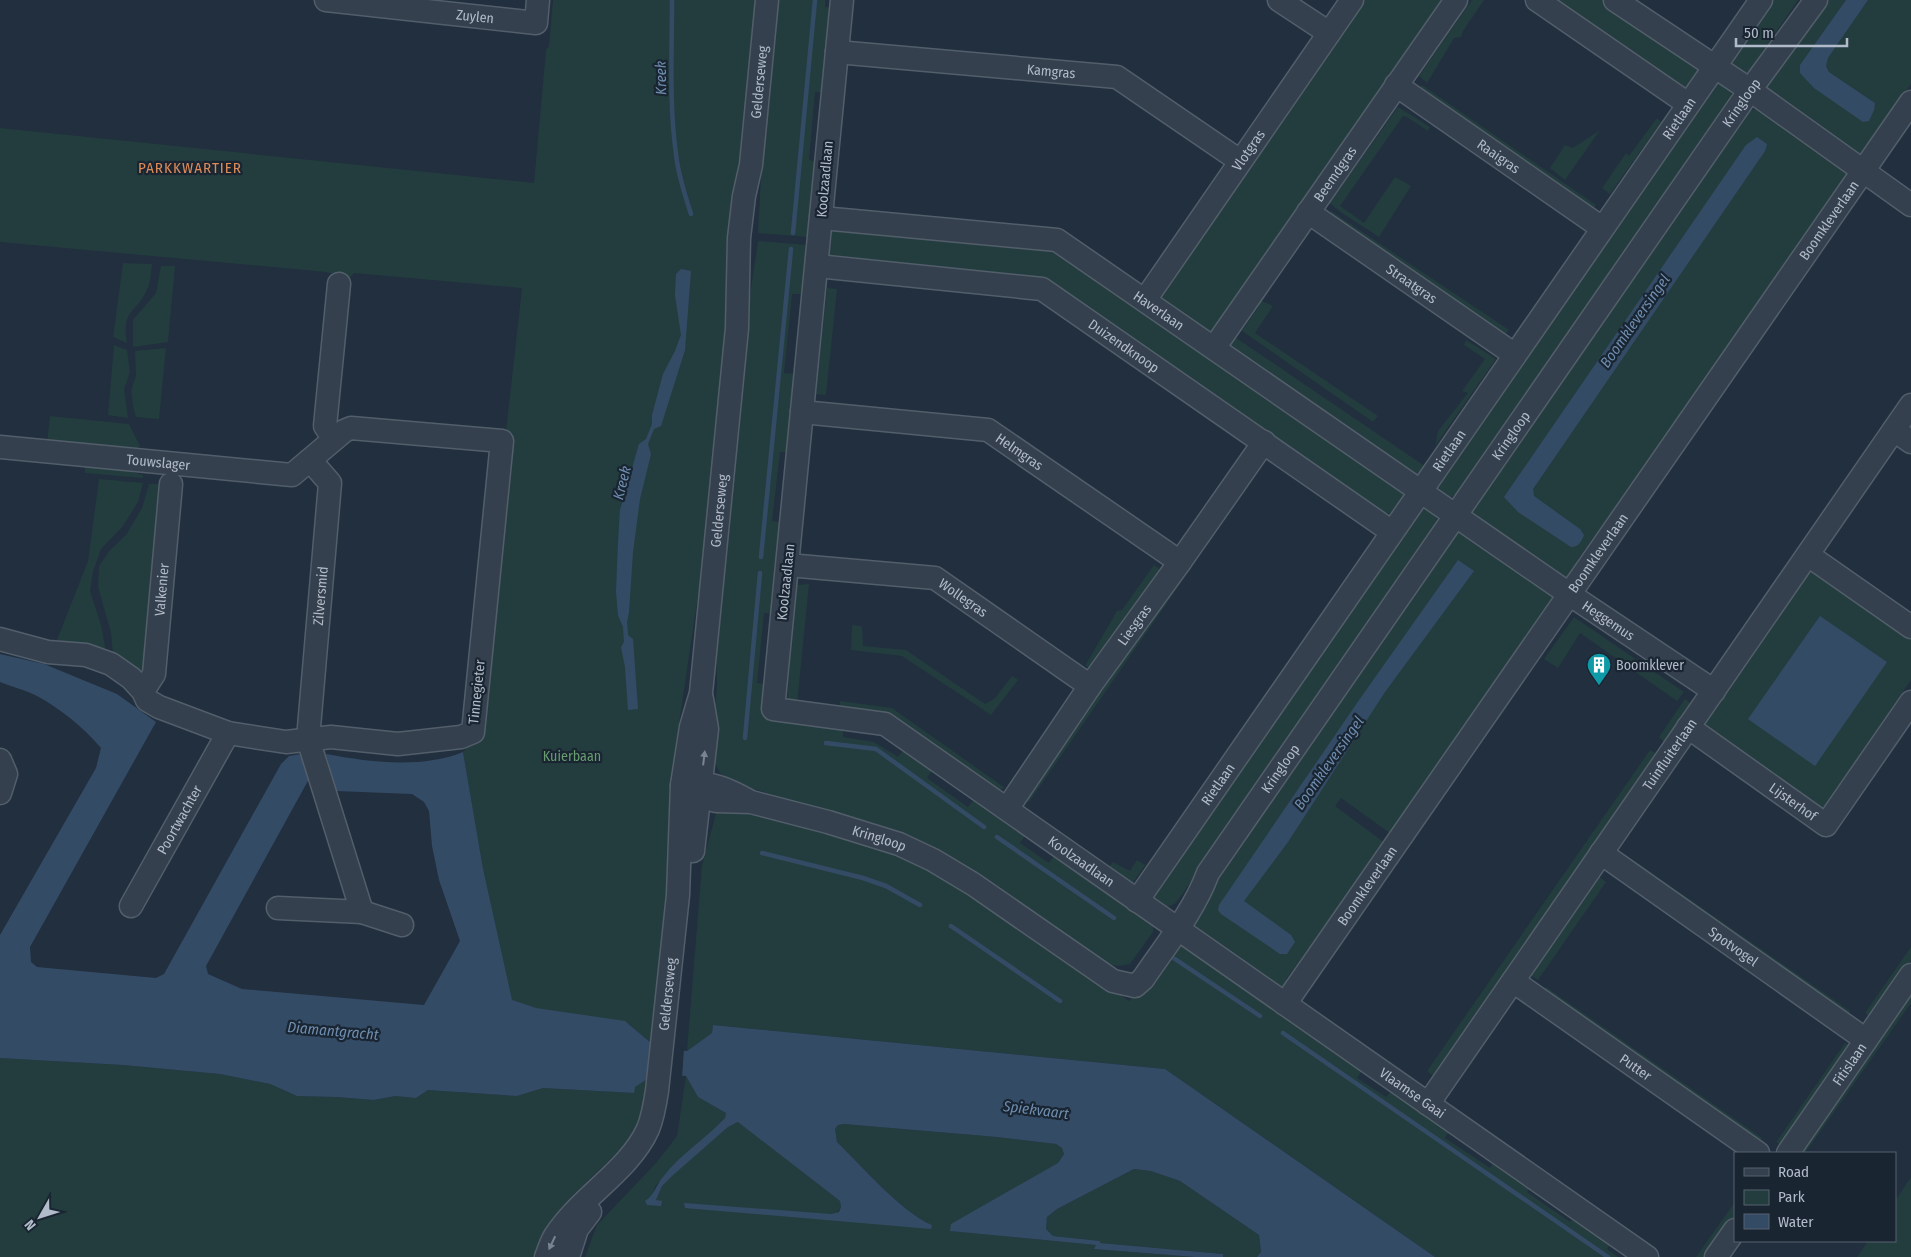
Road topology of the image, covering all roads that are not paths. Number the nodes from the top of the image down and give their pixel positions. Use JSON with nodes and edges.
{"nodes":[{"id":1,"x":326,"y":0,"type":"edge"},
{"id":2,"x":538,"y":0,"type":"edge"},
{"id":3,"x":768,"y":0,"type":"edge"},
{"id":4,"x":842,"y":0,"type":"edge"},
{"id":5,"x":1279,"y":0,"type":"edge"},
{"id":6,"x":1352,"y":0,"type":"edge"},
{"id":7,"x":1456,"y":0,"type":"edge"},
{"id":8,"x":1537,"y":0,"type":"edge"},
{"id":9,"x":1615,"y":0,"type":"edge"},
{"id":10,"x":1761,"y":0,"type":"edge"},
{"id":11,"x":1816,"y":0,"type":"edge"},
{"id":12,"x":1329,"y":33,"type":"junction"},
{"id":13,"x":837,"y":52,"type":"junction"},
{"id":14,"x":1714,"y":68,"type":"junction"},
{"id":15,"x":1396,"y":85,"type":"junction"},
{"id":16,"x":1750,"y":90,"type":"junction"},
{"id":17,"x":1911,"y":102,"type":"edge"},
{"id":18,"x":1688,"y":104,"type":"junction"},
{"id":19,"x":1240,"y":161,"type":"junction"},
{"id":20,"x":1863,"y":171,"type":"junction"},
{"id":21,"x":1911,"y":204,"type":"edge"},
{"id":22,"x":1308,"y":212,"type":"junction"},
{"id":23,"x":822,"y":218,"type":"junction"},
{"id":24,"x":1602,"y":228,"type":"junction"},
{"id":25,"x":817,"y":266,"type":"junction"},
{"id":26,"x":339,"y":284,"type":"dead end"},
{"id":27,"x":1145,"y":300,"type":"junction"},
{"id":28,"x":1214,"y":348,"type":"junction"},
{"id":29,"x":1515,"y":355,"type":"junction"},
{"id":30,"x":1911,"y":405,"type":"edge"},
{"id":31,"x":802,"y":412,"type":"junction"},
{"id":32,"x":1902,"y":436,"type":"edge"},
{"id":33,"x":334,"y":439,"type":"junction"},
{"id":34,"x":1264,"y":442,"type":"junction"},
{"id":35,"x":0,"y":447,"type":"edge"},
{"id":36,"x":310,"y":460,"type":"junction"},
{"id":37,"x":172,"y":484,"type":"dead end"},
{"id":38,"x":1421,"y":491,"type":"junction"},
{"id":39,"x":1456,"y":514,"type":"junction"},
{"id":40,"x":1392,"y":532,"type":"junction"},
{"id":41,"x":1808,"y":554,"type":"junction"},
{"id":42,"x":1180,"y":562,"type":"junction"},
{"id":43,"x":788,"y":565,"type":"junction"},
{"id":44,"x":1569,"y":594,"type":"junction"},
{"id":45,"x":1911,"y":627,"type":"edge"},
{"id":46,"x":0,"y":639,"type":"edge"},
{"id":47,"x":1090,"y":686,"type":"junction"},
{"id":48,"x":143,"y":691,"type":"junction"},
{"id":49,"x":1714,"y":691,"type":"junction"},
{"id":50,"x":1911,"y":702,"type":"edge"},
{"id":51,"x":1688,"y":727,"type":"junction"},
{"id":52,"x":228,"y":733,"type":"junction"},
{"id":53,"x":308,"y":739,"type":"junction"},
{"id":54,"x":0,"y":760,"type":"edge"},
{"id":55,"x":694,"y":788,"type":"junction"},
{"id":56,"x":0,"y":793,"type":"edge"},
{"id":57,"x":1007,"y":809,"type":"junction"},
{"id":58,"x":1601,"y":853,"type":"junction"},
{"id":59,"x":1137,"y":901,"type":"junction"},
{"id":60,"x":131,"y":906,"type":"dead end"},
{"id":61,"x":278,"y":908,"type":"dead end"},
{"id":62,"x":362,"y":912,"type":"junction"},
{"id":63,"x":402,"y":925,"type":"dead end"},
{"id":64,"x":1172,"y":925,"type":"junction"},
{"id":65,"x":1911,"y":975,"type":"edge"},
{"id":66,"x":1513,"y":981,"type":"junction"},
{"id":67,"x":1285,"y":1004,"type":"junction"},
{"id":68,"x":1866,"y":1040,"type":"junction"},
{"id":69,"x":662,"y":1092,"type":"junction"},
{"id":70,"x":1428,"y":1104,"type":"junction"},
{"id":71,"x":1757,"y":1152,"type":"edge"},
{"id":72,"x":1789,"y":1152,"type":"edge"},
{"id":73,"x":1734,"y":1231,"type":"edge"},
{"id":74,"x":546,"y":1257,"type":"edge"},
{"id":75,"x":568,"y":1257,"type":"edge"},
{"id":76,"x":1647,"y":1257,"type":"edge"},
{"id":77,"x":1716,"y":1257,"type":"edge"}],
"edges":[{"from":1,"to":2,"type":"street","name":"Zuylen"},
{"from":3,"to":55,"type":"street","name":"Gelderseweg"},
{"from":4,"to":13,"type":"street","name":"Koolzaadlaan"},
{"from":5,"to":12,"type":"street"},
{"from":6,"to":12,"type":"street","name":"Vlotgras"},
{"from":7,"to":15,"type":"street","name":"Beemdgras"},
{"from":8,"to":18,"type":"street"},
{"from":9,"to":14,"type":"street"},
{"from":10,"to":14,"type":"street","name":"Rietlaan"},
{"from":11,"to":16,"type":"street","name":"Kringloop"},
{"from":12,"to":19,"type":"street","name":"Vlotgras"},
{"from":13,"to":19,"type":"street","name":"Kamgras"},
{"from":13,"to":23,"type":"street","name":"Koolzaadlaan"},
{"from":14,"to":16,"type":"street"},
{"from":14,"to":18,"type":"street","name":"Rietlaan"},
{"from":15,"to":22,"type":"street","name":"Beemdgras"},
{"from":15,"to":24,"type":"street","name":"Raaigras"},
{"from":16,"to":20,"type":"street"},
{"from":16,"to":39,"type":"street","name":"Kringloop"},
{"from":17,"to":20,"type":"street","name":"Boomkleverlaan"},
{"from":18,"to":24,"type":"street","name":"Rietlaan"},
{"from":19,"to":27,"type":"street","name":"Vlotgras"},
{"from":20,"to":21,"type":"street"},
{"from":20,"to":44,"type":"street","name":"Boomkleverlaan"},
{"from":22,"to":28,"type":"street","name":"Beemdgras"},
{"from":22,"to":29,"type":"street","name":"Straatgras"},
{"from":23,"to":25,"type":"street","name":"Koolzaadlaan"},
{"from":23,"to":27,"type":"street","name":"Haverlaan"},
{"from":24,"to":29,"type":"street","name":"Rietlaan"},
{"from":25,"to":31,"type":"street","name":"Koolzaadlaan"},
{"from":25,"to":34,"type":"street","name":"Duizendknoop"},
{"from":26,"to":33,"type":"street"},
{"from":27,"to":28,"type":"street","name":"Haverlaan"},
{"from":28,"to":38,"type":"street","name":"Haverlaan"},
{"from":29,"to":38,"type":"street","name":"Rietlaan"},
{"from":30,"to":32,"type":"street","name":"Tuinfluiterlaan"},
{"from":31,"to":42,"type":"street","name":"Helmgras"},
{"from":31,"to":43,"type":"street","name":"Koolzaadlaan"},
{"from":32,"to":41,"type":"street","name":"Tuinfluiterlaan"},
{"from":33,"to":36,"type":"street","name":"Tinnegieter"},
{"from":33,"to":53,"type":"street","name":"Tinnegieter"},
{"from":34,"to":40,"type":"street","name":"Duizendknoop"},
{"from":34,"to":42,"type":"street","name":"Liesgras"},
{"from":35,"to":36,"type":"street","name":"Touwslager"},
{"from":36,"to":53,"type":"street","name":"Zilversmid"},
{"from":37,"to":48,"type":"street","name":"Valkenier"},
{"from":38,"to":39,"type":"street","name":"Haverlaan"},
{"from":38,"to":40,"type":"street","name":"Rietlaan"},
{"from":39,"to":44,"type":"street","name":"Heggemus"},
{"from":39,"to":64,"type":"street","name":"Kringloop"},
{"from":40,"to":59,"type":"street","name":"Rietlaan"},
{"from":41,"to":45,"type":"street"},
{"from":41,"to":49,"type":"street","name":"Tuinfluiterlaan"},
{"from":42,"to":47,"type":"street","name":"Liesgras"},
{"from":43,"to":47,"type":"street","name":"Wollegras"},
{"from":43,"to":57,"type":"street","name":"Koolzaadlaan"},
{"from":44,"to":49,"type":"street","name":"Heggemus"},
{"from":44,"to":67,"type":"street","name":"Boomkleverlaan"},
{"from":46,"to":48,"type":"street","name":"Tinnegieter"},
{"from":47,"to":57,"type":"street","name":"Liesgras"},
{"from":48,"to":52,"type":"street","name":"Tinnegieter"},
{"from":49,"to":51,"type":"street","name":"Tuinfluiterlaan"},
{"from":50,"to":51,"type":"street","name":"Lijsterhof"},
{"from":51,"to":58,"type":"street","name":"Tuinfluiterlaan"},
{"from":52,"to":53,"type":"street","name":"Tinnegieter"},
{"from":52,"to":60,"type":"street","name":"Poortwachter"},
{"from":53,"to":62,"type":"street"},
{"from":54,"to":56,"type":"street"},
{"from":55,"to":64,"type":"street","name":"Kringloop"},
{"from":55,"to":69,"type":"street","name":"Gelderseweg"},
{"from":57,"to":59,"type":"street","name":"Koolzaadlaan"},
{"from":58,"to":66,"type":"street","name":"Tuinfluiterlaan"},
{"from":58,"to":68,"type":"street","name":"Spotvogel"},
{"from":59,"to":64,"type":"street","name":"Koolzaadlaan"},
{"from":61,"to":62,"type":"street"},
{"from":62,"to":63,"type":"street"},
{"from":64,"to":67,"type":"street","name":"Vlaamse Gaai"},
{"from":65,"to":68,"type":"street","name":"Fitislaan"},
{"from":66,"to":70,"type":"street","name":"Tuinfluiterlaan"},
{"from":66,"to":71,"type":"street","name":"Putter"},
{"from":67,"to":70,"type":"street","name":"Vlaamse Gaai"},
{"from":68,"to":72,"type":"street","name":"Fitislaan"},
{"from":69,"to":74,"type":"street","name":"Gelderseweg","one_way":true},
{"from":69,"to":75,"type":"street","name":"Gelderseweg"},
{"from":70,"to":76,"type":"street","name":"Vlaamse Gaai"},
{"from":73,"to":77,"type":"street"}]}
